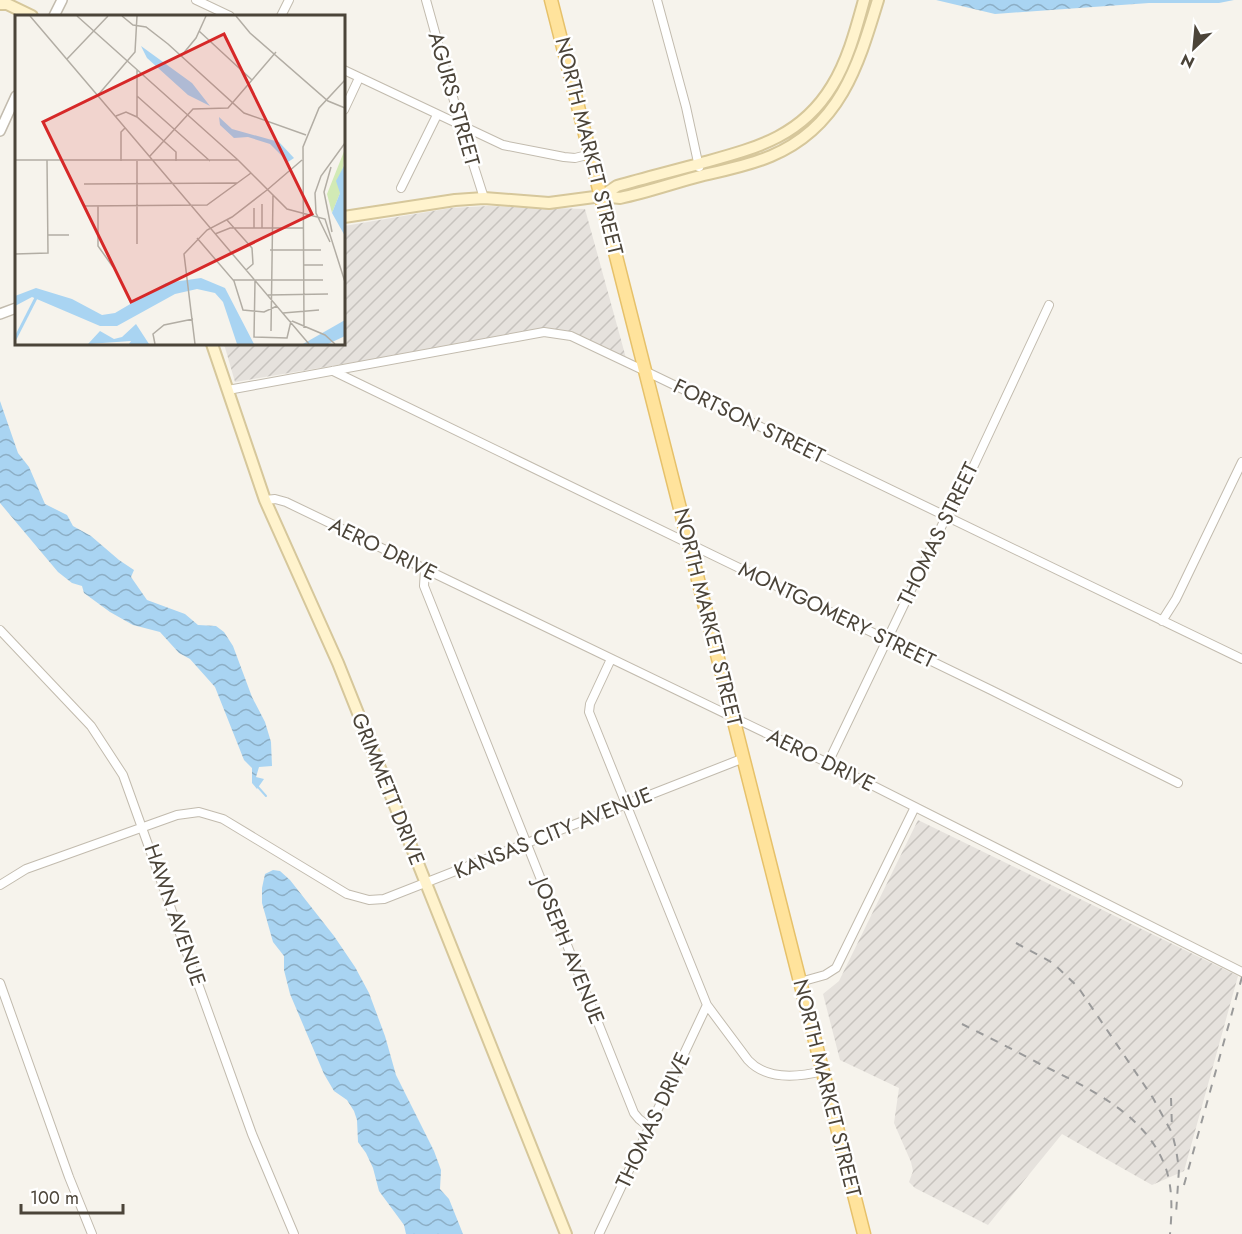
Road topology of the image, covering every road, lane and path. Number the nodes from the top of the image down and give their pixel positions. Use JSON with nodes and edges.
{"nodes":[{"id":1,"x":62,"y":0,"type":"edge"},
{"id":2,"x":196,"y":0,"type":"edge"},
{"id":3,"x":289,"y":0,"type":"edge"},
{"id":4,"x":426,"y":0,"type":"edge"},
{"id":5,"x":551,"y":0,"type":"edge"},
{"id":6,"x":657,"y":0,"type":"edge"},
{"id":7,"x":864,"y":0,"type":"edge"},
{"id":8,"x":878,"y":0,"type":"edge"},
{"id":9,"x":4,"y":3,"type":"edge"},
{"id":10,"x":30,"y":15,"type":"edge"},
{"id":11,"x":54,"y":15,"type":"edge"},
{"id":12,"x":228,"y":15,"type":"edge"},
{"id":13,"x":282,"y":15,"type":"edge"},
{"id":14,"x":345,"y":71,"type":"edge"},
{"id":15,"x":359,"y":78,"type":"junction"},
{"id":16,"x":15,"y":98,"type":"edge"},
{"id":17,"x":345,"y":108,"type":"edge"},
{"id":18,"x":437,"y":115,"type":"junction"},
{"id":19,"x":460,"y":126,"type":"junction"},
{"id":20,"x":0,"y":131,"type":"edge"},
{"id":21,"x":591,"y":154,"type":"junction"},
{"id":22,"x":699,"y":164,"type":"junction"},
{"id":23,"x":701,"y":176,"type":"junction"},
{"id":24,"x":401,"y":188,"type":"dead end"},
{"id":25,"x":602,"y":196,"type":"junction"},
{"id":26,"x":484,"y":198,"type":"junction"},
{"id":27,"x":345,"y":217,"type":"edge"},
{"id":28,"x":1049,"y":305,"type":"dead end"},
{"id":29,"x":15,"y":308,"type":"edge"},
{"id":30,"x":0,"y":314,"type":"edge"},
{"id":31,"x":212,"y":345,"type":"edge"},
{"id":32,"x":333,"y":371,"type":"junction"},
{"id":33,"x":645,"y":371,"type":"junction"},
{"id":34,"x":228,"y":390,"type":"junction"},
{"id":35,"x":1242,"y":462,"type":"edge"},
{"id":36,"x":265,"y":500,"type":"junction"},
{"id":37,"x":946,"y":517,"type":"junction"},
{"id":38,"x":690,"y":544,"type":"junction"},
{"id":39,"x":425,"y":569,"type":"junction"},
{"id":40,"x":1162,"y":621,"type":"junction"},
{"id":41,"x":0,"y":630,"type":"edge"},
{"id":42,"x":887,"y":639,"type":"junction"},
{"id":43,"x":611,"y":659,"type":"junction"},
{"id":44,"x":1242,"y":659,"type":"edge"},
{"id":45,"x":733,"y":717,"type":"junction"},
{"id":46,"x":744,"y":758,"type":"junction"},
{"id":47,"x":828,"y":763,"type":"junction"},
{"id":48,"x":1178,"y":783,"type":"dead end"},
{"id":49,"x":625,"y":804,"type":"junction"},
{"id":50,"x":915,"y":807,"type":"junction"},
{"id":51,"x":143,"y":826,"type":"junction"},
{"id":52,"x":527,"y":844,"type":"junction"},
{"id":53,"x":426,"y":884,"type":"junction"},
{"id":54,"x":0,"y":885,"type":"edge"},
{"id":55,"x":1242,"y":972,"type":"edge"},
{"id":56,"x":800,"y":981,"type":"junction"},
{"id":57,"x":0,"y":983,"type":"edge"},
{"id":58,"x":706,"y":1005,"type":"junction"},
{"id":59,"x":823,"y":1071,"type":"junction"},
{"id":60,"x":648,"y":1126,"type":"junction"},
{"id":61,"x":92,"y":1234,"type":"edge"},
{"id":62,"x":292,"y":1234,"type":"edge"},
{"id":63,"x":566,"y":1234,"type":"edge"},
{"id":64,"x":598,"y":1234,"type":"edge"},
{"id":65,"x":864,"y":1234,"type":"edge"}],
"edges":[{"from":1,"to":11,"type":"street"},
{"from":2,"to":12,"type":"street"},
{"from":3,"to":13,"type":"street"},
{"from":4,"to":19,"type":"street","name":"AGURS STREET"},
{"from":5,"to":21,"type":"main road","name":"NORTH MARKET STREET"},
{"from":6,"to":22,"type":"street"},
{"from":7,"to":22,"type":"main road"},
{"from":8,"to":23,"type":"main road"},
{"from":9,"to":10,"type":"main road"},
{"from":14,"to":15,"type":"street"},
{"from":15,"to":17,"type":"street"},
{"from":15,"to":18,"type":"street"},
{"from":16,"to":20,"type":"street"},
{"from":18,"to":19,"type":"street"},
{"from":18,"to":24,"type":"street"},
{"from":19,"to":21,"type":"street"},
{"from":19,"to":26,"type":"street","name":"AGURS STREET"},
{"from":21,"to":25,"type":"main road","name":"NORTH MARKET STREET"},
{"from":22,"to":23,"type":"street"},
{"from":22,"to":25,"type":"main road"},
{"from":23,"to":25,"type":"main road"},
{"from":25,"to":26,"type":"main road"},
{"from":25,"to":33,"type":"main road","name":"NORTH MARKET STREET"},
{"from":26,"to":27,"type":"main road"},
{"from":28,"to":37,"type":"street","name":"THOMAS STREET"},
{"from":29,"to":30,"type":"street"},
{"from":31,"to":34,"type":"main road","name":"GRIMMETT DRIVE"},
{"from":32,"to":33,"type":"street","name":"FORTSON STREET"},
{"from":32,"to":34,"type":"street","name":"FORTSON STREET"},
{"from":32,"to":38,"type":"street","name":"MONTGOMERY STREET"},
{"from":33,"to":37,"type":"street","name":"FORTSON STREET"},
{"from":33,"to":38,"type":"main road","name":"NORTH MARKET STREET"},
{"from":34,"to":36,"type":"main road","name":"GRIMMETT DRIVE"},
{"from":35,"to":40,"type":"street"},
{"from":36,"to":39,"type":"street","name":"AERO DRIVE"},
{"from":36,"to":53,"type":"main road","name":"GRIMMETT DRIVE"},
{"from":37,"to":40,"type":"street","name":"FORTSON STREET"},
{"from":37,"to":42,"type":"street","name":"THOMAS STREET"},
{"from":38,"to":42,"type":"street","name":"MONTGOMERY STREET"},
{"from":38,"to":45,"type":"main road","name":"NORTH MARKET STREET"},
{"from":39,"to":43,"type":"street","name":"AERO DRIVE"},
{"from":39,"to":52,"type":"street","name":"JOSEPH AVENUE"},
{"from":40,"to":44,"type":"street","name":"FORTSON STREET"},
{"from":41,"to":51,"type":"street","name":"HAWN AVENUE"},
{"from":42,"to":47,"type":"street","name":"THOMAS STREET"},
{"from":42,"to":48,"type":"street","name":"MONTGOMERY STREET"},
{"from":43,"to":45,"type":"street","name":"AERO DRIVE"},
{"from":43,"to":49,"type":"street"},
{"from":45,"to":46,"type":"main road","name":"NORTH MARKET STREET"},
{"from":45,"to":47,"type":"street","name":"AERO DRIVE"},
{"from":46,"to":49,"type":"street","name":"KANSAS CITY AVENUE"},
{"from":46,"to":56,"type":"main road","name":"NORTH MARKET STREET"},
{"from":47,"to":50,"type":"street","name":"AERO DRIVE"},
{"from":49,"to":52,"type":"street","name":"KANSAS CITY AVENUE"},
{"from":49,"to":58,"type":"street"},
{"from":50,"to":55,"type":"street","name":"AERO DRIVE"},
{"from":50,"to":56,"type":"street"},
{"from":51,"to":53,"type":"street","name":"KANSAS CITY AVENUE"},
{"from":51,"to":54,"type":"street","name":"KANSAS CITY AVENUE"},
{"from":51,"to":62,"type":"street","name":"HAWN AVENUE"},
{"from":52,"to":53,"type":"street","name":"KANSAS CITY AVENUE"},
{"from":52,"to":60,"type":"street","name":"JOSEPH AVENUE"},
{"from":53,"to":63,"type":"main road","name":"GRIMMETT DRIVE"},
{"from":56,"to":59,"type":"main road","name":"NORTH MARKET STREET"},
{"from":57,"to":61,"type":"street"},
{"from":58,"to":59,"type":"street"},
{"from":58,"to":60,"type":"street","name":"THOMAS DRIVE"},
{"from":59,"to":65,"type":"main road","name":"NORTH MARKET STREET"},
{"from":60,"to":64,"type":"street","name":"THOMAS DRIVE"}]}
